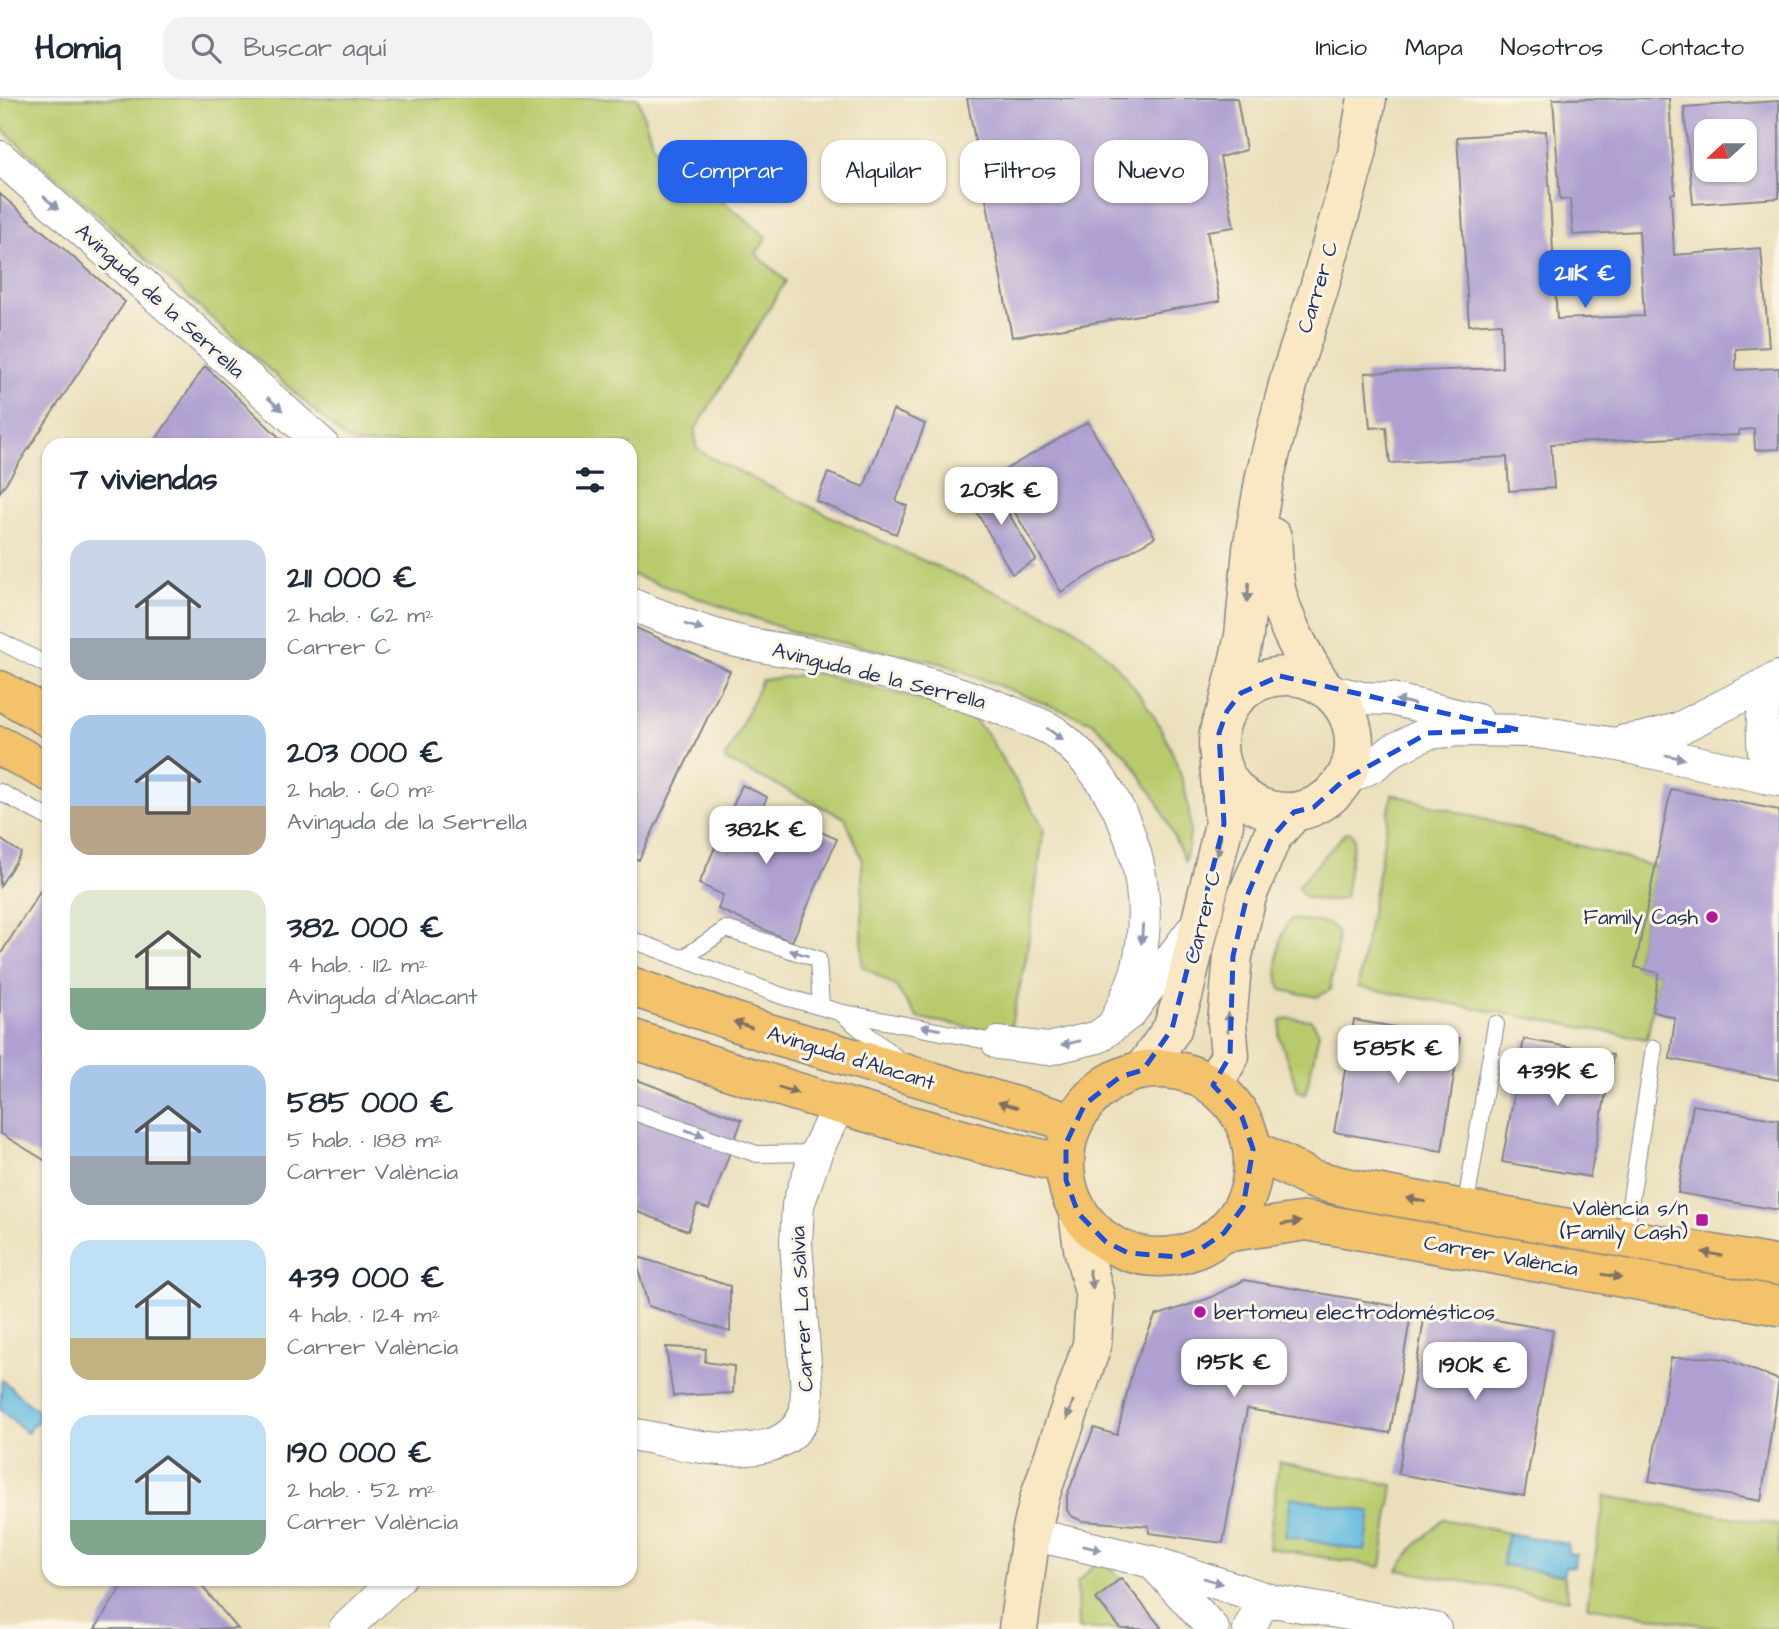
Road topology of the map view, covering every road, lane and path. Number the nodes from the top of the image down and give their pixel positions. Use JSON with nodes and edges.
{"nodes":[{"id":1,"x":1367,"y":98,"type":"edge"},
{"id":2,"x":0,"y":157,"type":"edge"},
{"id":3,"x":315,"y":438,"type":"edge"},
{"id":4,"x":1265,"y":476,"type":"junction"},
{"id":5,"x":637,"y":607,"type":"edge"},
{"id":6,"x":0,"y":640,"type":"edge"},
{"id":7,"x":42,"y":662,"type":"edge"},
{"id":8,"x":1773,"y":680,"type":"edge"},
{"id":9,"x":1325,"y":689,"type":"junction"},
{"id":10,"x":0,"y":690,"type":"edge"},
{"id":11,"x":1227,"y":711,"type":"junction"},
{"id":12,"x":42,"y":714,"type":"edge"},
{"id":13,"x":1526,"y":730,"type":"junction"},
{"id":14,"x":1609,"y":743,"type":"junction"},
{"id":15,"x":0,"y":746,"type":"edge"},
{"id":16,"x":1219,"y":754,"type":"junction"},
{"id":17,"x":42,"y":768,"type":"edge"},
{"id":18,"x":1774,"y":779,"type":"edge"},
{"id":19,"x":1344,"y":780,"type":"junction"},
{"id":20,"x":0,"y":792,"type":"edge"},
{"id":21,"x":1294,"y":812,"type":"junction"},
{"id":22,"x":42,"y":814,"type":"edge"},
{"id":23,"x":1203,"y":914,"type":"junction"},
{"id":24,"x":637,"y":942,"type":"edge"},
{"id":25,"x":682,"y":959,"type":"junction"},
{"id":26,"x":637,"y":988,"type":"edge"},
{"id":27,"x":821,"y":1007,"type":"junction"},
{"id":28,"x":839,"y":1012,"type":"junction"},
{"id":29,"x":1496,"y":1024,"type":"dead end"},
{"id":30,"x":1114,"y":1026,"type":"junction"},
{"id":31,"x":998,"y":1042,"type":"joint"},
{"id":32,"x":637,"y":1048,"type":"edge"},
{"id":33,"x":1654,"y":1048,"type":"dead end"},
{"id":34,"x":1143,"y":1070,"type":"junction"},
{"id":35,"x":924,"y":1081,"type":"junction"},
{"id":36,"x":1213,"y":1085,"type":"junction"},
{"id":37,"x":838,"y":1106,"type":"junction"},
{"id":38,"x":637,"y":1113,"type":"edge"},
{"id":39,"x":1073,"y":1123,"type":"junction"},
{"id":40,"x":1253,"y":1149,"type":"junction"},
{"id":41,"x":816,"y":1153,"type":"junction"},
{"id":42,"x":1065,"y":1164,"type":"junction"},
{"id":43,"x":1465,"y":1209,"type":"junction"},
{"id":44,"x":1079,"y":1213,"type":"junction"},
{"id":45,"x":1224,"y":1233,"type":"junction"},
{"id":46,"x":1625,"y":1238,"type":"junction"},
{"id":47,"x":1779,"y":1266,"type":"edge"},
{"id":48,"x":1779,"y":1306,"type":"edge"},
{"id":49,"x":637,"y":1435,"type":"edge"},
{"id":50,"x":1031,"y":1534,"type":"junction"},
{"id":51,"x":1152,"y":1562,"type":"junction"},
{"id":52,"x":391,"y":1586,"type":"edge"},
{"id":53,"x":1273,"y":1601,"type":"junction"},
{"id":54,"x":345,"y":1629,"type":"edge"},
{"id":55,"x":1018,"y":1629,"type":"edge"},
{"id":56,"x":1213,"y":1629,"type":"edge"},
{"id":57,"x":1249,"y":1629,"type":"edge"},
{"id":58,"x":1435,"y":1629,"type":"edge"}],
"edges":[{"from":1,"to":4,"type":"street","name":"Carrer C"},
{"from":2,"to":3,"type":"street","name":"Avinguda de la Serrella","one_way":true},
{"from":4,"to":9,"type":"street","name":"Carrer C"},
{"from":4,"to":11,"type":"street","name":"Carrer C","one_way":true},
{"from":5,"to":30,"type":"street","name":"Avinguda de la Serrella","one_way":true},
{"from":6,"to":7,"type":"lane"},
{"from":8,"to":14,"type":"street"},
{"from":8,"to":18,"type":"street"},
{"from":9,"to":11,"type":"street"},
{"from":13,"to":9,"type":"street","one_way":true},
{"from":9,"to":19,"type":"street"},
{"from":10,"to":12,"type":"main road"},
{"from":11,"to":16,"type":"street"},
{"from":13,"to":14,"type":"street"},
{"from":13,"to":19,"type":"street"},
{"from":14,"to":18,"type":"street","one_way":true},
{"from":15,"to":17,"type":"main road"},
{"from":16,"to":21,"type":"street"},
{"from":16,"to":23,"type":"street","name":"Carrer C","one_way":true},
{"from":19,"to":21,"type":"street"},
{"from":20,"to":22,"type":"lane"},
{"from":36,"to":21,"type":"street","name":"Carrer C","one_way":true},
{"from":23,"to":30,"type":"street"},
{"from":23,"to":34,"type":"street","name":"Carrer C"},
{"from":24,"to":25,"type":"lane"},
{"from":25,"to":27,"type":"lane"},
{"from":27,"to":25,"type":"lane","one_way":true},
{"from":35,"to":26,"type":"main road","name":"Avinguda d'Alacant","one_way":true},
{"from":27,"to":28,"type":"lane"},
{"from":31,"to":28,"type":"lane","one_way":true},
{"from":28,"to":35,"type":"lane"},
{"from":29,"to":43,"type":"lane"},
{"from":30,"to":31,"type":"street","one_way":true},
{"from":32,"to":37,"type":"main road","one_way":true},
{"from":33,"to":46,"type":"lane"},
{"from":34,"to":36,"type":"main road"},
{"from":34,"to":39,"type":"main road"},
{"from":39,"to":35,"type":"main road","name":"Avinguda d'Alacant","one_way":true},
{"from":36,"to":40,"type":"main road"},
{"from":37,"to":41,"type":"street","name":"Carrer La Sàlvia"},
{"from":37,"to":42,"type":"main road"},
{"from":38,"to":41,"type":"lane","one_way":true},
{"from":39,"to":42,"type":"main road"},
{"from":43,"to":40,"type":"main road","name":"Carrer València","one_way":true},
{"from":40,"to":45,"type":"main road"},
{"from":41,"to":49,"type":"street","name":"Carrer La Sàlvia"},
{"from":42,"to":44,"type":"main road"},
{"from":43,"to":46,"type":"main road","name":"Carrer València"},
{"from":44,"to":45,"type":"main road"},
{"from":44,"to":50,"type":"street","one_way":true},
{"from":45,"to":48,"type":"main road","name":"Carrer València","one_way":true},
{"from":47,"to":46,"type":"main road","name":"Carrer València","one_way":true},
{"from":50,"to":51,"type":"street","one_way":true},
{"from":50,"to":55,"type":"street"},
{"from":51,"to":53,"type":"street","one_way":true},
{"from":51,"to":56,"type":"street"},
{"from":52,"to":54,"type":"street"},
{"from":53,"to":57,"type":"street"},
{"from":53,"to":58,"type":"street"}]}
